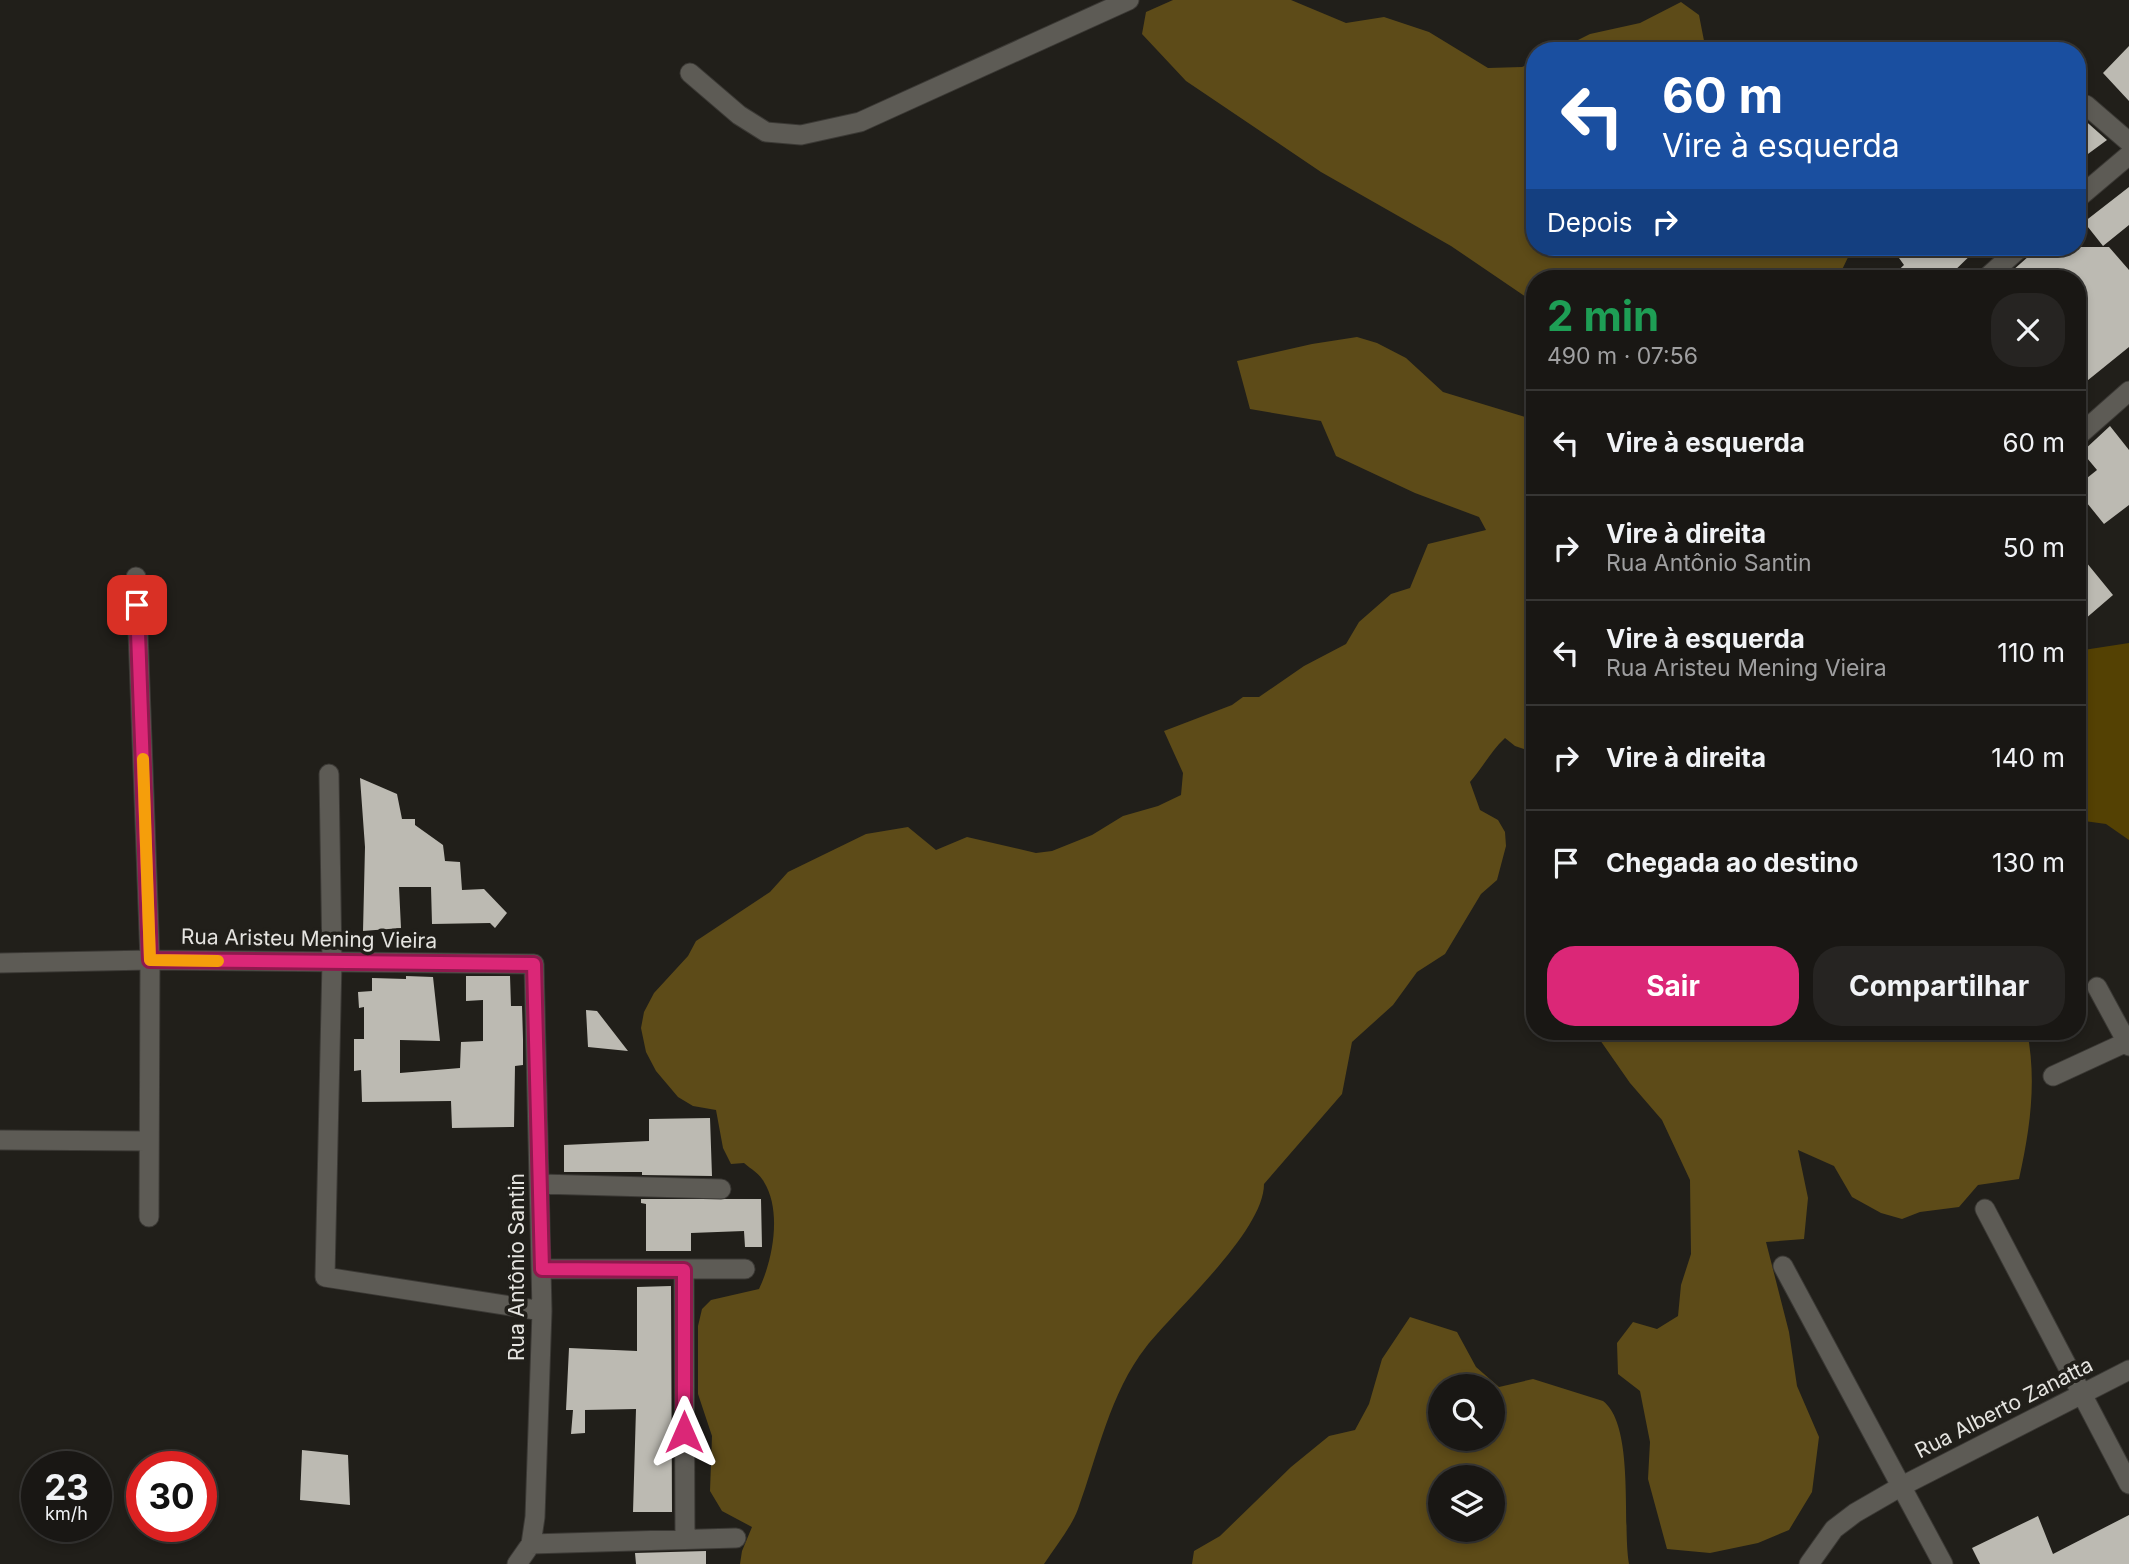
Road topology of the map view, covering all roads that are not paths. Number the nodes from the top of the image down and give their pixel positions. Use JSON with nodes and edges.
{"nodes":[{"id":1,"x":1129,"y":0,"type":"edge"},
{"id":2,"x":690,"y":74,"type":"dead end"},
{"id":3,"x":2086,"y":105,"type":"dead end"},
{"id":4,"x":2129,"y":142,"type":"edge"},
{"id":5,"x":2129,"y":155,"type":"edge"},
{"id":6,"x":2086,"y":191,"type":"edge"},
{"id":7,"x":2011,"y":256,"type":"edge"},
{"id":8,"x":1995,"y":270,"type":"edge"},
{"id":9,"x":2129,"y":391,"type":"edge"},
{"id":10,"x":2086,"y":429,"type":"edge"},
{"id":11,"x":136,"y":577,"type":"dead end"},
{"id":12,"x":329,"y":774,"type":"dead end"},
{"id":13,"x":150,"y":960,"type":"junction"},
{"id":14,"x":332,"y":961,"type":"junction"},
{"id":15,"x":0,"y":963,"type":"edge"},
{"id":16,"x":534,"y":964,"type":"joint"},
{"id":17,"x":2097,"y":987,"type":"dead end"},
{"id":18,"x":2128,"y":1043,"type":"edge"},
{"id":19,"x":2053,"y":1076,"type":"dead end"},
{"id":20,"x":0,"y":1140,"type":"edge"},
{"id":21,"x":148,"y":1141,"type":"junction"},
{"id":22,"x":540,"y":1184,"type":"junction"},
{"id":23,"x":721,"y":1189,"type":"dead end"},
{"id":24,"x":1985,"y":1209,"type":"dead end"},
{"id":25,"x":149,"y":1217,"type":"dead end"},
{"id":26,"x":1783,"y":1266,"type":"dead end"},
{"id":27,"x":542,"y":1269,"type":"junction"},
{"id":28,"x":745,"y":1269,"type":"dead end"},
{"id":29,"x":684,"y":1270,"type":"junction"},
{"id":30,"x":542,"y":1311,"type":"junction"},
{"id":31,"x":2129,"y":1370,"type":"edge"},
{"id":32,"x":2081,"y":1397,"type":"junction"},
{"id":33,"x":2129,"y":1484,"type":"edge"},
{"id":34,"x":1900,"y":1487,"type":"junction"},
{"id":35,"x":736,"y":1538,"type":"dead end"},
{"id":36,"x":685,"y":1539,"type":"junction"},
{"id":37,"x":531,"y":1544,"type":"junction"},
{"id":38,"x":517,"y":1564,"type":"edge"},
{"id":39,"x":1810,"y":1564,"type":"edge"},
{"id":40,"x":1943,"y":1564,"type":"edge"}],
"edges":[{"from":1,"to":2,"type":"street"},
{"from":3,"to":4,"type":"street"},
{"from":5,"to":6,"type":"street"},
{"from":7,"to":8,"type":"street"},
{"from":9,"to":10,"type":"street"},
{"from":11,"to":13,"type":"street"},
{"from":12,"to":14,"type":"street"},
{"from":13,"to":14,"type":"street","name":"Rua Aristeu Mening Vieira"},
{"from":13,"to":15,"type":"street","name":"Rua Aristeu Mening Vieira"},
{"from":13,"to":21,"type":"street"},
{"from":14,"to":16,"type":"street","name":"Rua Aristeu Mening Vieira"},
{"from":14,"to":30,"type":"street"},
{"from":16,"to":22,"type":"street","name":"Rua Antônio Santin"},
{"from":17,"to":18,"type":"street"},
{"from":18,"to":19,"type":"street"},
{"from":20,"to":21,"type":"street"},
{"from":21,"to":25,"type":"street"},
{"from":22,"to":23,"type":"street"},
{"from":22,"to":27,"type":"street","name":"Rua Antônio Santin"},
{"from":24,"to":32,"type":"street"},
{"from":26,"to":34,"type":"street"},
{"from":27,"to":29,"type":"street"},
{"from":27,"to":30,"type":"street","name":"Rua Antônio Santin"},
{"from":28,"to":29,"type":"street"},
{"from":29,"to":36,"type":"street"},
{"from":30,"to":37,"type":"street","name":"Rua Antônio Santin"},
{"from":31,"to":32,"type":"street","name":"Rua Alberto Zanatta"},
{"from":32,"to":33,"type":"street"},
{"from":32,"to":34,"type":"street","name":"Rua Alberto Zanatta"},
{"from":34,"to":39,"type":"street","name":"Rua Alberto Zanatta"},
{"from":34,"to":40,"type":"street"},
{"from":35,"to":36,"type":"street"},
{"from":36,"to":37,"type":"street"},
{"from":37,"to":38,"type":"street","name":"Rua Antônio Santin"}]}
